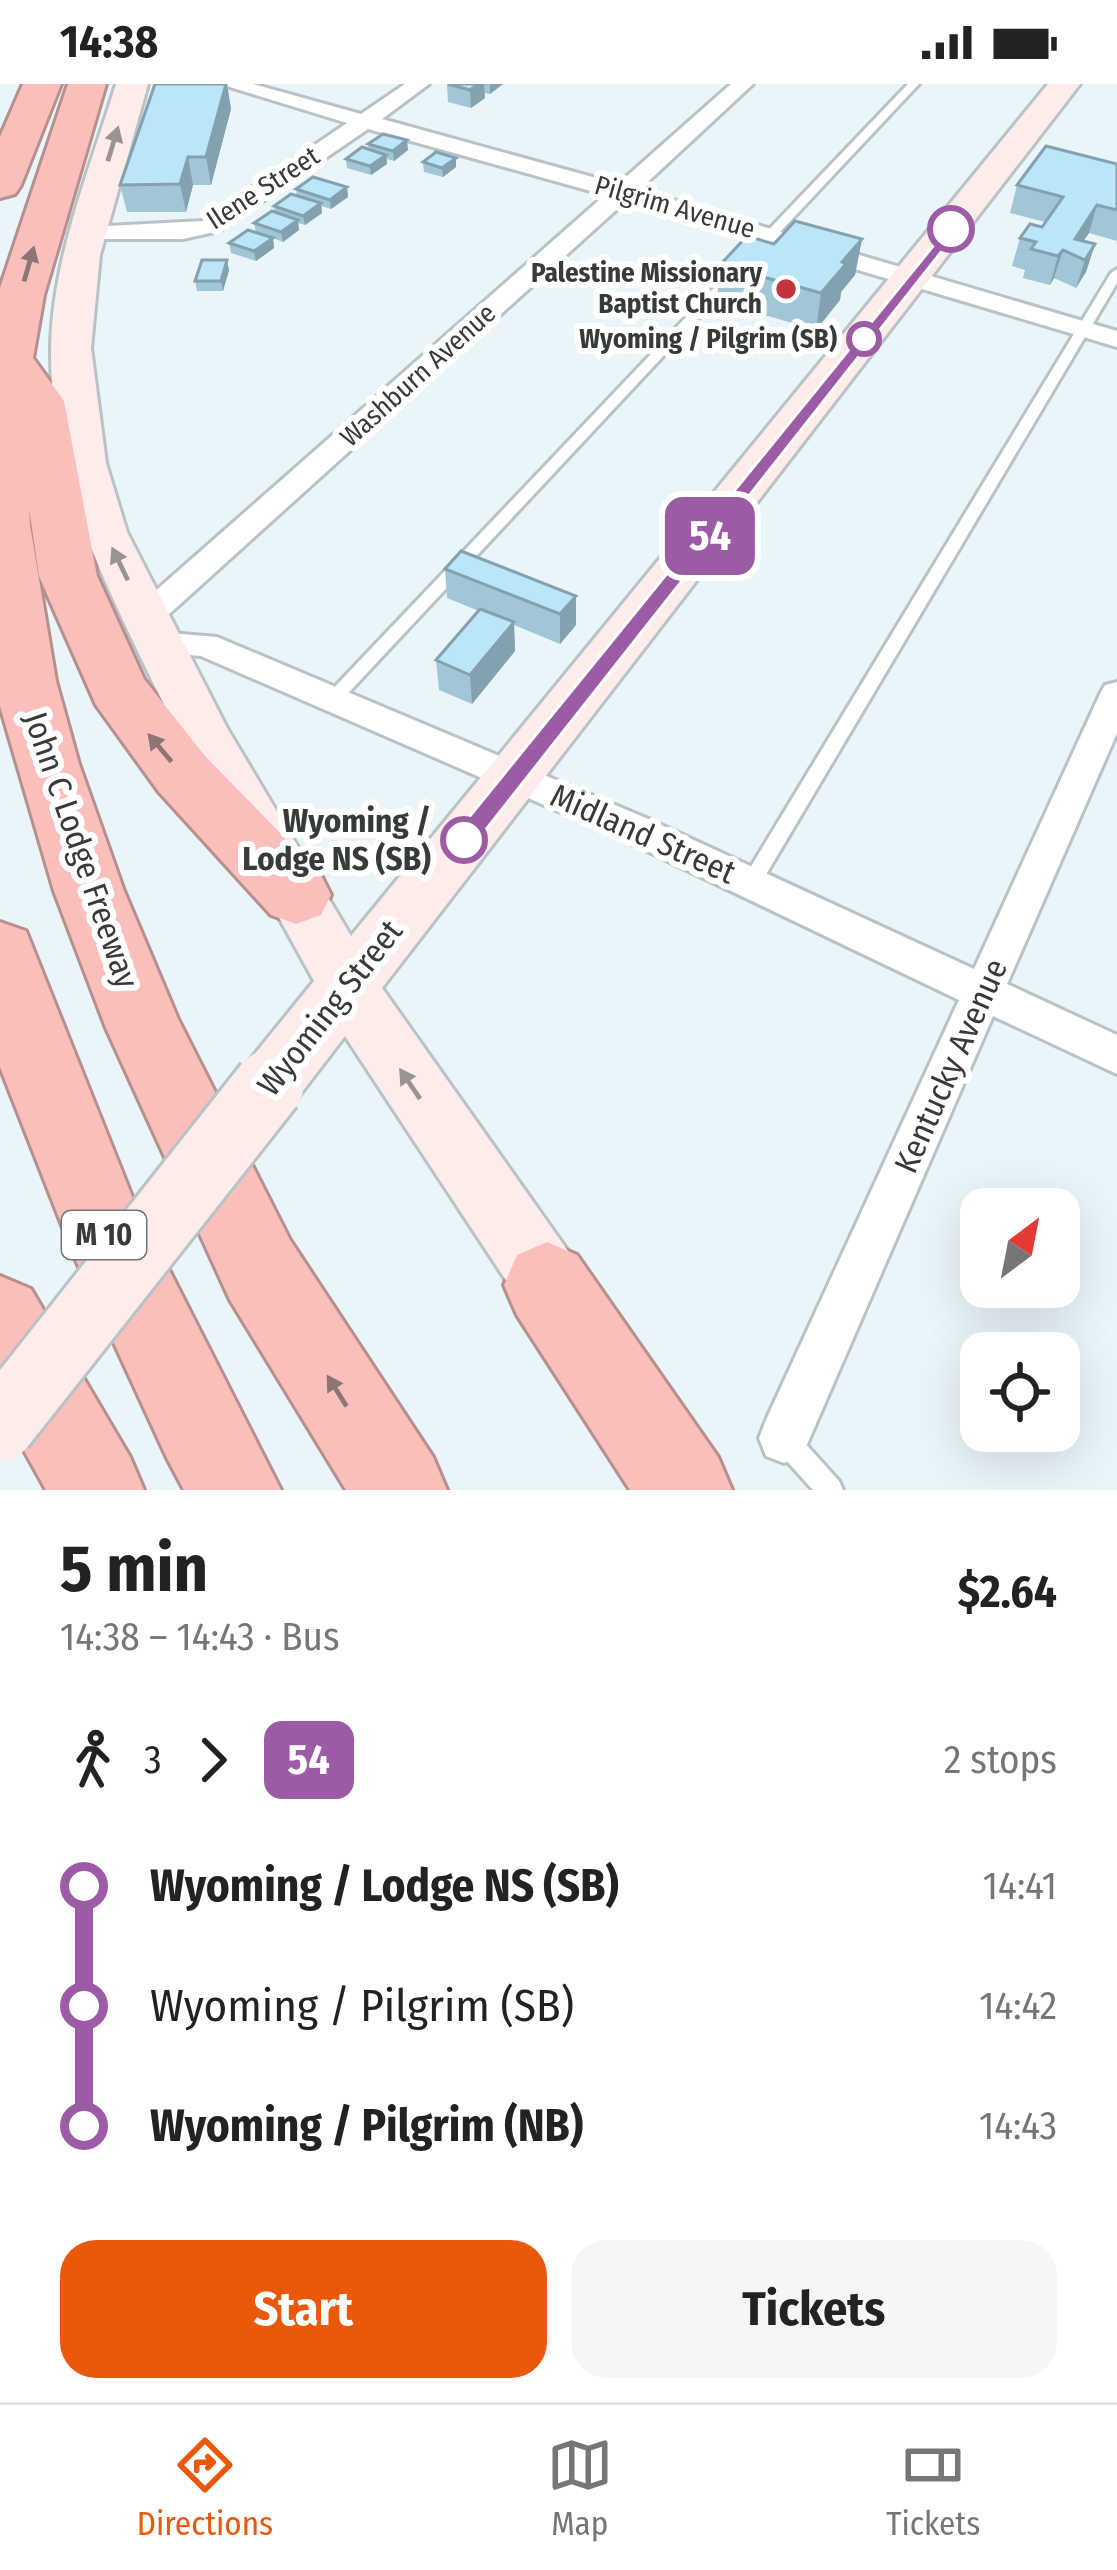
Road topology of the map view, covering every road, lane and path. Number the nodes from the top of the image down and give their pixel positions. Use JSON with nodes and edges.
{"nodes":[{"id":1,"x":43,"y":84,"type":"edge"},
{"id":2,"x":87,"y":84,"type":"edge"},
{"id":3,"x":132,"y":84,"type":"edge"},
{"id":4,"x":230,"y":84,"type":"edge"},
{"id":5,"x":419,"y":84,"type":"edge"},
{"id":6,"x":743,"y":84,"type":"edge"},
{"id":7,"x":914,"y":84,"type":"edge"},
{"id":8,"x":1064,"y":84,"type":"edge"},
{"id":9,"x":364,"y":121,"type":"junction"},
{"id":10,"x":0,"y":185,"type":"edge"},
{"id":11,"x":622,"y":192,"type":"junction"},
{"id":12,"x":88,"y":234,"type":"junction"},
{"id":13,"x":762,"y":244,"type":"junction"},
{"id":14,"x":738,"y":270,"type":"edge"},
{"id":15,"x":1117,"y":273,"type":"edge"},
{"id":16,"x":913,"y":278,"type":"junction"},
{"id":17,"x":1084,"y":329,"type":"junction"},
{"id":18,"x":1117,"y":339,"type":"edge"},
{"id":19,"x":10,"y":358,"type":"junction"},
{"id":20,"x":153,"y":630,"type":"junction"},
{"id":21,"x":1117,"y":694,"type":"edge"},
{"id":22,"x":334,"y":699,"type":"junction"},
{"id":23,"x":516,"y":776,"type":"junction"},
{"id":24,"x":751,"y":883,"type":"junction"},
{"id":25,"x":296,"y":895,"type":"junction"},
{"id":26,"x":0,"y":953,"type":"edge"},
{"id":27,"x":350,"y":985,"type":"junction"},
{"id":28,"x":984,"y":992,"type":"junction"},
{"id":29,"x":1117,"y":1055,"type":"edge"},
{"id":30,"x":547,"y":1285,"type":"junction"},
{"id":31,"x":0,"y":1320,"type":"edge"},
{"id":32,"x":0,"y":1426,"type":"edge"},
{"id":33,"x":784,"y":1438,"type":"joint"},
{"id":34,"x":97,"y":1490,"type":"edge"},
{"id":35,"x":234,"y":1490,"type":"edge"},
{"id":36,"x":400,"y":1490,"type":"edge"},
{"id":37,"x":685,"y":1490,"type":"edge"},
{"id":38,"x":711,"y":1490,"type":"edge"},
{"id":39,"x":830,"y":1490,"type":"edge"}],
"edges":[{"from":1,"to":10,"type":"highway"},
{"from":19,"to":2,"type":"highway","name":"John C Lodge Freeway","one_way":true},
{"from":12,"to":3,"type":"street","one_way":true},
{"from":4,"to":9,"type":"street","name":"Pilgrim Avenue"},
{"from":5,"to":9,"type":"street","name":"Ilene Street"},
{"from":6,"to":11,"type":"street","name":"Washburn Avenue"},
{"from":7,"to":13,"type":"lane"},
{"from":8,"to":16,"type":"street","name":"Wyoming Street"},
{"from":9,"to":11,"type":"street","name":"Pilgrim Avenue"},
{"from":9,"to":12,"type":"street","name":"Ilene Street"},
{"from":11,"to":13,"type":"street","name":"Pilgrim Avenue"},
{"from":11,"to":20,"type":"street","name":"Washburn Avenue"},
{"from":20,"to":12,"type":"street","one_way":true},
{"from":13,"to":16,"type":"street","name":"Pilgrim Avenue"},
{"from":14,"to":22,"type":"lane"},
{"from":15,"to":17,"type":"lane"},
{"from":16,"to":17,"type":"street","name":"Pilgrim Avenue"},
{"from":16,"to":23,"type":"street","name":"Wyoming Street"},
{"from":17,"to":18,"type":"street","name":"Pilgrim Avenue"},
{"from":17,"to":24,"type":"lane"},
{"from":25,"to":19,"type":"highway","one_way":true},
{"from":36,"to":19,"type":"highway","name":"John C Lodge Freeway","one_way":true},
{"from":20,"to":22,"type":"street","name":"Midland Street"},
{"from":20,"to":25,"type":"street"},
{"from":21,"to":28,"type":"street","name":"Kentucky Avenue"},
{"from":22,"to":23,"type":"street","name":"Midland Street"},
{"from":23,"to":24,"type":"street","name":"Midland Street"},
{"from":23,"to":27,"type":"street","name":"Wyoming Street"},
{"from":24,"to":28,"type":"street","name":"Midland Street"},
{"from":25,"to":27,"type":"street"},
{"from":26,"to":35,"type":"highway","number":"M 10"},
{"from":30,"to":27,"type":"street","one_way":true},
{"from":27,"to":32,"type":"street","name":"Wyoming Street","bridge":true},
{"from":28,"to":29,"type":"street","name":"Midland Street"},
{"from":28,"to":33,"type":"street","name":"Kentucky Avenue"},
{"from":30,"to":37,"type":"highway"},
{"from":30,"to":38,"type":"street"},
{"from":31,"to":34,"type":"highway"},
{"from":33,"to":39,"type":"lane"}]}
